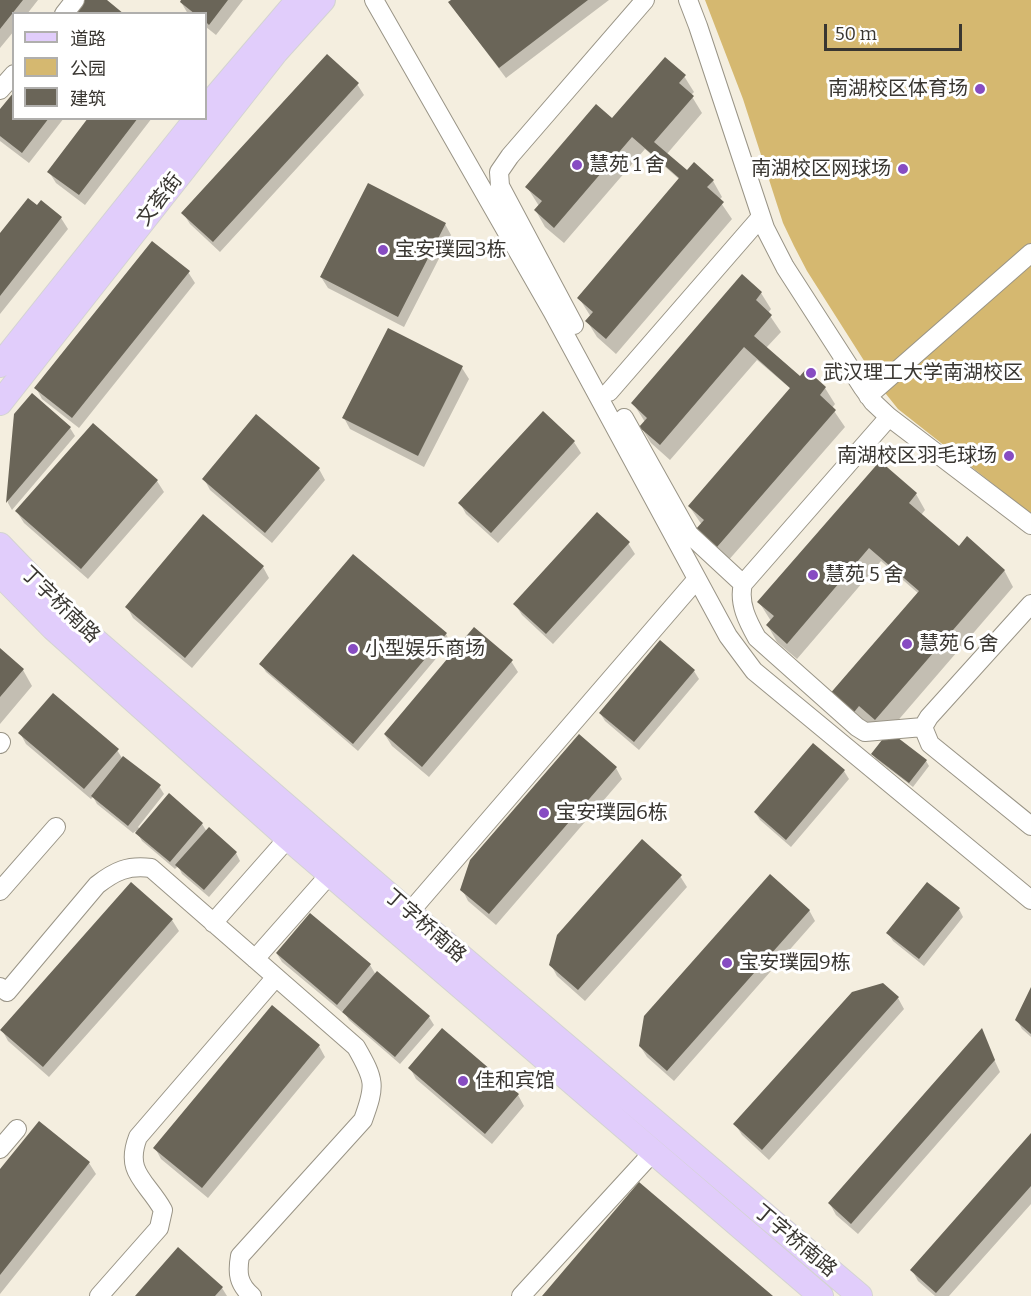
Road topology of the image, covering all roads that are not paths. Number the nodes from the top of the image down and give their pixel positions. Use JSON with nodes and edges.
{"nodes":[{"id":1,"x":75,"y":0,"type":"edge"},
{"id":2,"x":298,"y":0,"type":"edge"},
{"id":3,"x":323,"y":0,"type":"edge"},
{"id":4,"x":374,"y":0,"type":"edge"},
{"id":5,"x":645,"y":0,"type":"edge"},
{"id":6,"x":688,"y":0,"type":"edge"},
{"id":7,"x":66,"y":12,"type":"edge"},
{"id":8,"x":12,"y":76,"type":"edge"},
{"id":9,"x":0,"y":90,"type":"edge"},
{"id":10,"x":207,"y":107,"type":"edge"},
{"id":11,"x":195,"y":120,"type":"edge"},
{"id":12,"x":761,"y":217,"type":"junction"},
{"id":13,"x":1031,"y":253,"type":"edge"},
{"id":14,"x":0,"y":365,"type":"edge"},
{"id":15,"x":609,"y":392,"type":"junction"},
{"id":16,"x":868,"y":396,"type":"junction"},
{"id":17,"x":0,"y":403,"type":"edge"},
{"id":18,"x":888,"y":417,"type":"junction"},
{"id":19,"x":1031,"y":525,"type":"edge"},
{"id":20,"x":0,"y":545,"type":"edge"},
{"id":21,"x":0,"y":574,"type":"edge"},
{"id":22,"x":697,"y":579,"type":"junction"},
{"id":23,"x":743,"y":584,"type":"junction"},
{"id":24,"x":1031,"y":604,"type":"edge"},
{"id":25,"x":923,"y":727,"type":"junction"},
{"id":26,"x":1031,"y":826,"type":"edge"},
{"id":27,"x":56,"y":827,"type":"dead end"},
{"id":28,"x":288,"y":838,"type":"junction"},
{"id":29,"x":330,"y":874,"type":"junction"},
{"id":30,"x":0,"y":891,"type":"edge"},
{"id":31,"x":1031,"y":900,"type":"edge"},
{"id":32,"x":402,"y":921,"type":"junction"},
{"id":33,"x":213,"y":922,"type":"junction"},
{"id":34,"x":255,"y":959,"type":"junction"},
{"id":35,"x":276,"y":977,"type":"junction"},
{"id":36,"x":0,"y":987,"type":"edge"},
{"id":37,"x":17,"y":1129,"type":"dead end"},
{"id":38,"x":0,"y":1149,"type":"edge"},
{"id":39,"x":654,"y":1151,"type":"junction"},
{"id":40,"x":99,"y":1296,"type":"edge"},
{"id":41,"x":252,"y":1296,"type":"edge"},
{"id":42,"x":521,"y":1296,"type":"edge"},
{"id":43,"x":821,"y":1296,"type":"edge"},
{"id":44,"x":860,"y":1296,"type":"edge"}],
"edges":[{"from":1,"to":7,"type":"street"},
{"from":2,"to":10,"type":"main road"},
{"from":3,"to":17,"type":"main road","name":"文荟街"},
{"from":4,"to":22,"type":"street"},
{"from":5,"to":15,"type":"street"},
{"from":6,"to":12,"type":"street"},
{"from":8,"to":9,"type":"street"},
{"from":11,"to":14,"type":"main road","name":"文荟街"},
{"from":12,"to":15,"type":"street"},
{"from":12,"to":16,"type":"street"},
{"from":13,"to":16,"type":"street"},
{"from":15,"to":23,"type":"street"},
{"from":16,"to":18,"type":"street"},
{"from":18,"to":19,"type":"street"},
{"from":18,"to":23,"type":"street"},
{"from":20,"to":32,"type":"main road","name":"丁字桥南路"},
{"from":21,"to":28,"type":"main road","name":"丁字桥南路"},
{"from":22,"to":31,"type":"street"},
{"from":22,"to":32,"type":"street"},
{"from":23,"to":25,"type":"street"},
{"from":24,"to":25,"type":"street"},
{"from":25,"to":26,"type":"street"},
{"from":27,"to":30,"type":"street"},
{"from":28,"to":29,"type":"main road","name":"丁字桥南路"},
{"from":28,"to":33,"type":"street"},
{"from":29,"to":32,"type":"main road","name":"丁字桥南路"},
{"from":29,"to":34,"type":"street"},
{"from":32,"to":39,"type":"main road","name":"丁字桥南路"},
{"from":32,"to":44,"type":"main road","name":"丁字桥南路"},
{"from":33,"to":34,"type":"street"},
{"from":33,"to":36,"type":"street"},
{"from":34,"to":35,"type":"street"},
{"from":35,"to":40,"type":"street"},
{"from":35,"to":41,"type":"street"},
{"from":37,"to":38,"type":"street"},
{"from":39,"to":42,"type":"street"},
{"from":39,"to":43,"type":"main road","name":"丁字桥南路"}]}
